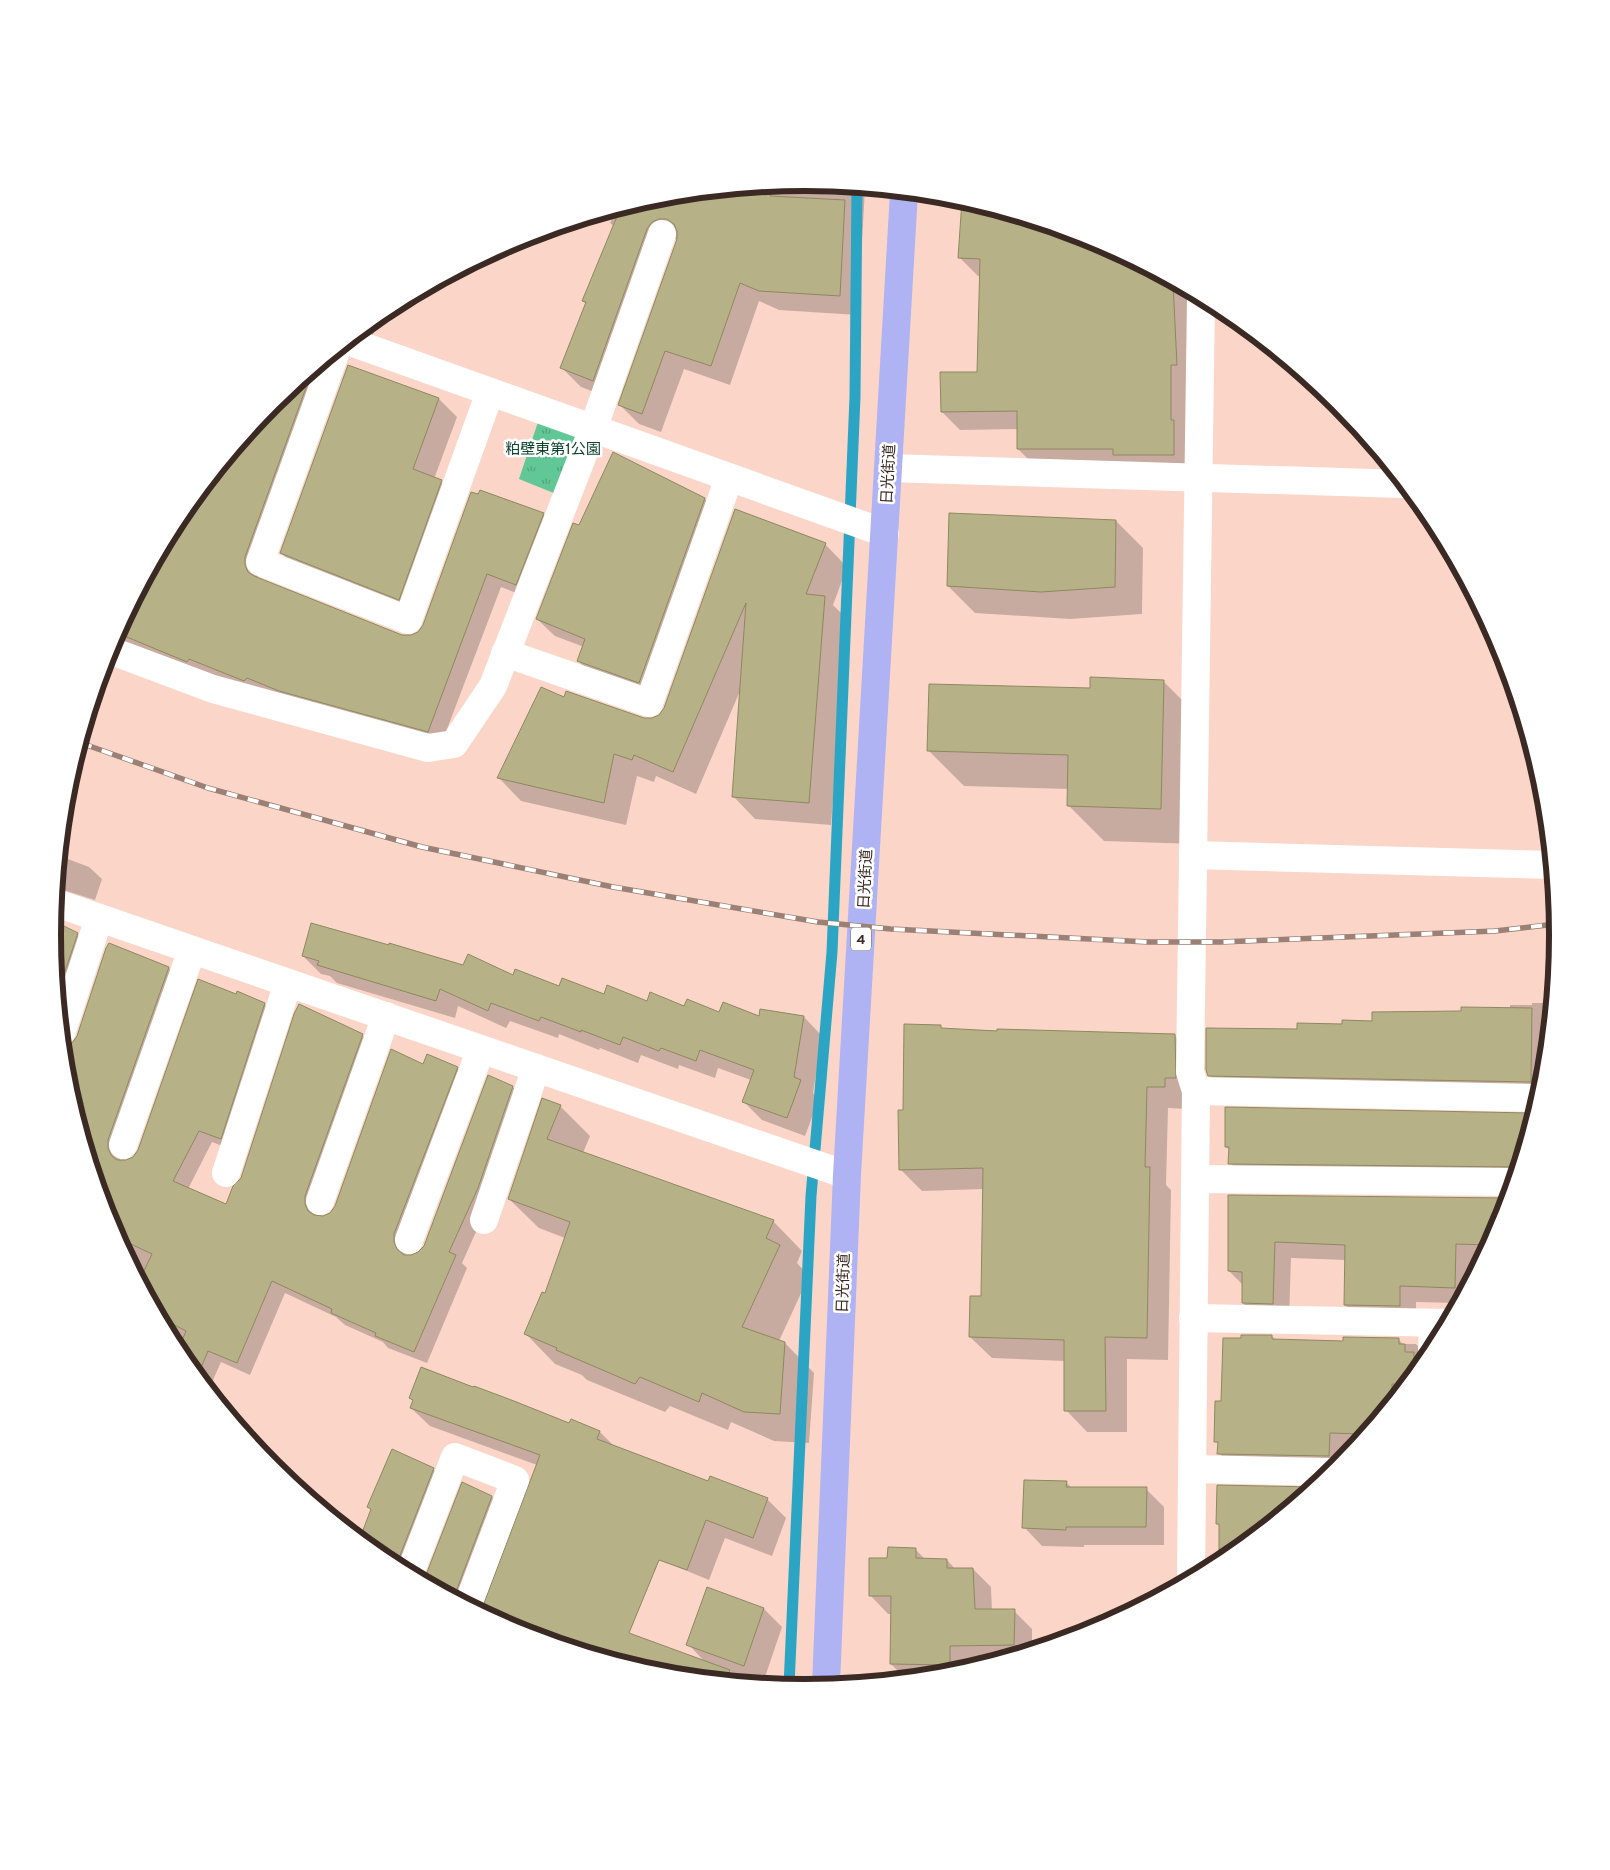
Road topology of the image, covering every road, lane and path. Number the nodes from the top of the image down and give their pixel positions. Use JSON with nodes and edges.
{"nodes":[{"id":1,"x":904,"y":198,"type":"edge"},
{"id":2,"x":662,"y":234,"type":"dead end"},
{"id":3,"x":1202,"y":307,"type":"edge"},
{"id":4,"x":354,"y":343,"type":"edge"},
{"id":5,"x":332,"y":362,"type":"edge"},
{"id":6,"x":490,"y":392,"type":"junction"},
{"id":7,"x":593,"y":429,"type":"junction"},
{"id":8,"x":888,"y":468,"type":"junction"},
{"id":9,"x":729,"y":478,"type":"junction"},
{"id":10,"x":1199,"y":478,"type":"junction"},
{"id":11,"x":1396,"y":484,"type":"edge"},
{"id":12,"x":885,"y":533,"type":"junction"},
{"id":13,"x":117,"y":653,"type":"edge"},
{"id":14,"x":506,"y":653,"type":"junction"},
{"id":15,"x":1193,"y":855,"type":"junction"},
{"id":16,"x":1545,"y":864,"type":"edge"},
{"id":17,"x":62,"y":905,"type":"edge"},
{"id":18,"x":99,"y":918,"type":"junction"},
{"id":19,"x":192,"y":950,"type":"junction"},
{"id":20,"x":288,"y":983,"type":"junction"},
{"id":21,"x":386,"y":1016,"type":"junction"},
{"id":22,"x":66,"y":1017,"type":"edge"},
{"id":23,"x":480,"y":1049,"type":"junction"},
{"id":24,"x":536,"y":1068,"type":"junction"},
{"id":25,"x":1196,"y":1092,"type":"junction"},
{"id":26,"x":1530,"y":1098,"type":"edge"},
{"id":27,"x":123,"y":1145,"type":"dead end"},
{"id":28,"x":226,"y":1173,"type":"dead end"},
{"id":29,"x":847,"y":1175,"type":"junction"},
{"id":30,"x":1195,"y":1178,"type":"junction"},
{"id":31,"x":1506,"y":1182,"type":"edge"},
{"id":32,"x":320,"y":1201,"type":"dead end"},
{"id":33,"x":484,"y":1220,"type":"dead end"},
{"id":34,"x":409,"y":1240,"type":"dead end"},
{"id":35,"x":1193,"y":1318,"type":"junction"},
{"id":36,"x":1439,"y":1323,"type":"edge"},
{"id":37,"x":1192,"y":1469,"type":"junction"},
{"id":38,"x":1319,"y":1472,"type":"edge"},
{"id":39,"x":413,"y":1566,"type":"edge"},
{"id":40,"x":1191,"y":1570,"type":"edge"},
{"id":41,"x":470,"y":1599,"type":"edge"},
{"id":42,"x":826,"y":1678,"type":"edge"}],
"edges":[{"from":1,"to":8,"type":"highway","name":"日光街道","number":"4"},
{"from":2,"to":7,"type":"street"},
{"from":3,"to":10,"type":"street"},
{"from":4,"to":6,"type":"street"},
{"from":5,"to":6,"type":"street"},
{"from":6,"to":7,"type":"street"},
{"from":7,"to":9,"type":"street"},
{"from":7,"to":14,"type":"street"},
{"from":8,"to":10,"type":"street"},
{"from":8,"to":12,"type":"highway","name":"日光街道","number":"4"},
{"from":9,"to":12,"type":"street"},
{"from":9,"to":14,"type":"street"},
{"from":10,"to":11,"type":"street"},
{"from":10,"to":15,"type":"street"},
{"from":12,"to":29,"type":"highway","name":"日光街道","number":"4"},
{"from":13,"to":14,"type":"street"},
{"from":15,"to":16,"type":"street"},
{"from":15,"to":25,"type":"street"},
{"from":17,"to":18,"type":"street"},
{"from":18,"to":19,"type":"street"},
{"from":18,"to":22,"type":"street"},
{"from":19,"to":20,"type":"street"},
{"from":19,"to":27,"type":"street"},
{"from":20,"to":21,"type":"street"},
{"from":20,"to":28,"type":"street"},
{"from":21,"to":23,"type":"street"},
{"from":21,"to":32,"type":"street"},
{"from":23,"to":24,"type":"street"},
{"from":23,"to":34,"type":"street"},
{"from":24,"to":29,"type":"street"},
{"from":24,"to":33,"type":"street"},
{"from":25,"to":26,"type":"street"},
{"from":25,"to":30,"type":"street"},
{"from":29,"to":42,"type":"highway","name":"日光街道","number":"4"},
{"from":30,"to":31,"type":"street"},
{"from":30,"to":35,"type":"street"},
{"from":35,"to":36,"type":"street"},
{"from":35,"to":37,"type":"street"},
{"from":37,"to":38,"type":"street"},
{"from":37,"to":40,"type":"street"},
{"from":39,"to":41,"type":"street"}]}
